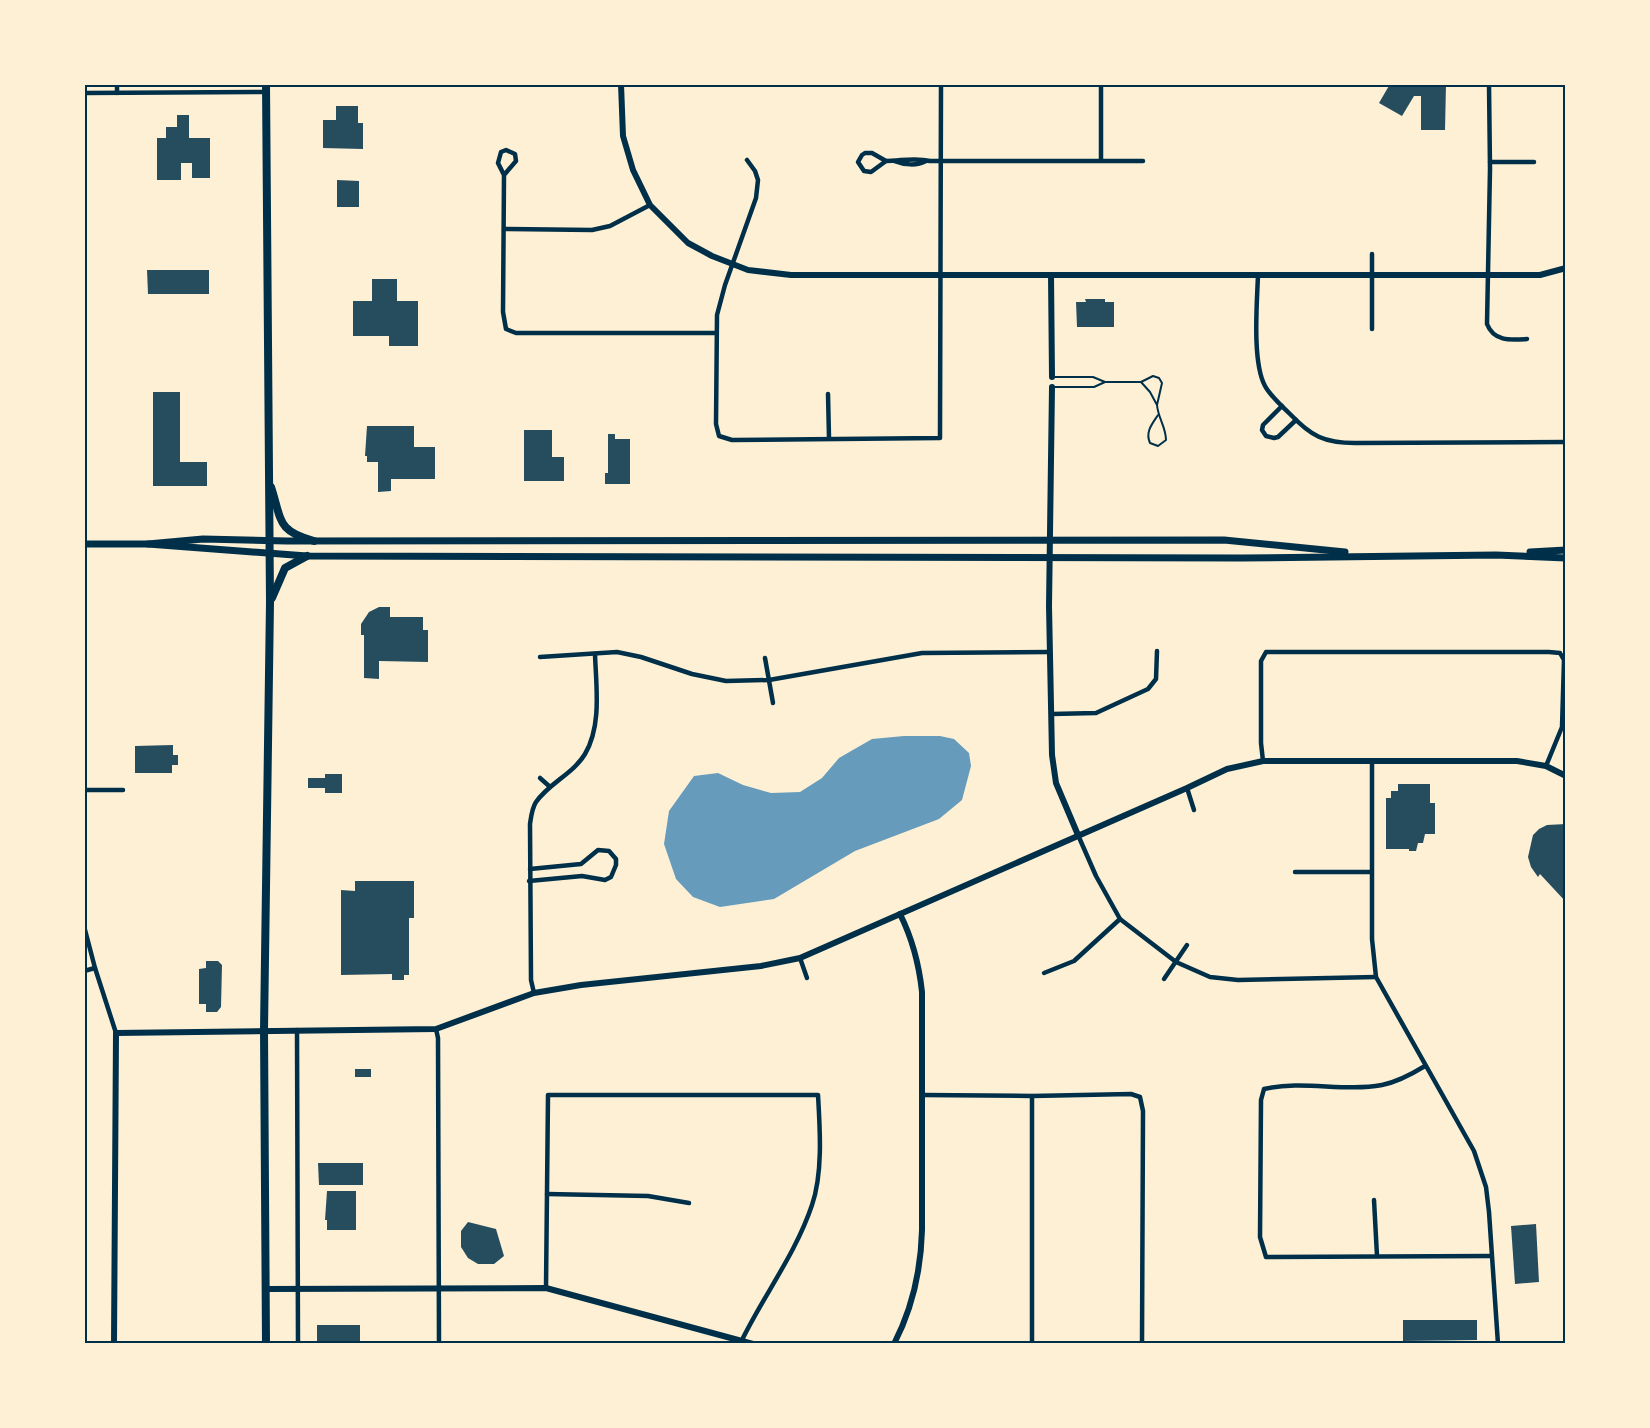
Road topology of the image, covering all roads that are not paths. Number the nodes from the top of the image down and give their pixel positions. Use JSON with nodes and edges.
{"nodes":[{"id":1,"x":117,"y":84,"type":"edge"},
{"id":2,"x":621,"y":84,"type":"edge"},
{"id":3,"x":941,"y":84,"type":"edge"},
{"id":4,"x":1101,"y":84,"type":"edge"},
{"id":5,"x":1489,"y":84,"type":"edge"},
{"id":6,"x":266,"y":88,"type":"edge"},
{"id":7,"x":84,"y":93,"type":"edge"},
{"id":8,"x":117,"y":93,"type":"junction"},
{"id":9,"x":747,"y":160,"type":"dead end"},
{"id":10,"x":941,"y":160,"type":"junction"},
{"id":11,"x":1101,"y":160,"type":"junction"},
{"id":12,"x":886,"y":161,"type":"junction"},
{"id":13,"x":1143,"y":161,"type":"dead end"},
{"id":14,"x":1490,"y":162,"type":"junction"},
{"id":15,"x":1534,"y":162,"type":"dead end"},
{"id":16,"x":504,"y":175,"type":"junction"},
{"id":17,"x":650,"y":205,"type":"junction"},
{"id":18,"x":504,"y":229,"type":"junction"},
{"id":19,"x":1372,"y":254,"type":"dead end"},
{"id":20,"x":732,"y":265,"type":"junction"},
{"id":21,"x":1566,"y":268,"type":"edge"},
{"id":22,"x":940,"y":274,"type":"junction"},
{"id":23,"x":1372,"y":274,"type":"junction"},
{"id":24,"x":1051,"y":275,"type":"junction"},
{"id":25,"x":1258,"y":275,"type":"junction"},
{"id":26,"x":1488,"y":275,"type":"junction"},
{"id":27,"x":1372,"y":329,"type":"dead end"},
{"id":28,"x":716,"y":333,"type":"junction"},
{"id":29,"x":1527,"y":339,"type":"dead end"},
{"id":30,"x":1052,"y":377,"type":"junction"},
{"id":31,"x":1105,"y":382,"type":"junction"},
{"id":32,"x":1141,"y":382,"type":"junction"},
{"id":33,"x":1052,"y":387,"type":"junction"},
{"id":34,"x":828,"y":394,"type":"dead end"},
{"id":35,"x":1157,"y":405,"type":"junction"},
{"id":36,"x":1282,"y":406,"type":"junction"},
{"id":37,"x":1158,"y":415,"type":"junction"},
{"id":38,"x":1296,"y":420,"type":"junction"},
{"id":39,"x":829,"y":438,"type":"junction"},
{"id":40,"x":1566,"y":442,"type":"edge"},
{"id":41,"x":269,"y":480,"type":"junction"},
{"id":42,"x":269,"y":541,"type":"junction"},
{"id":43,"x":314,"y":541,"type":"junction"},
{"id":44,"x":1050,"y":541,"type":"junction"},
{"id":45,"x":84,"y":544,"type":"edge"},
{"id":46,"x":148,"y":544,"type":"junction"},
{"id":47,"x":1566,"y":550,"type":"edge"},
{"id":48,"x":269,"y":554,"type":"junction"},
{"id":49,"x":1375,"y":555,"type":"junction"},
{"id":50,"x":1496,"y":555,"type":"junction"},
{"id":51,"x":307,"y":556,"type":"junction"},
{"id":52,"x":1050,"y":556,"type":"junction"},
{"id":53,"x":1566,"y":558,"type":"edge"},
{"id":54,"x":270,"y":602,"type":"junction"},
{"id":55,"x":1157,"y":651,"type":"dead end"},
{"id":56,"x":1050,"y":652,"type":"junction"},
{"id":57,"x":596,"y":654,"type":"junction"},
{"id":58,"x":540,"y":657,"type":"dead end"},
{"id":59,"x":765,"y":658,"type":"dead end"},
{"id":60,"x":769,"y":680,"type":"junction"},
{"id":61,"x":773,"y":703,"type":"dead end"},
{"id":62,"x":1052,"y":714,"type":"junction"},
{"id":63,"x":1263,"y":761,"type":"junction"},
{"id":64,"x":1372,"y":762,"type":"junction"},
{"id":65,"x":1546,"y":766,"type":"junction"},
{"id":66,"x":1566,"y":776,"type":"edge"},
{"id":67,"x":540,"y":778,"type":"dead end"},
{"id":68,"x":549,"y":786,"type":"junction"},
{"id":69,"x":1187,"y":788,"type":"junction"},
{"id":70,"x":84,"y":790,"type":"edge"},
{"id":71,"x":123,"y":790,"type":"dead end"},
{"id":72,"x":1194,"y":810,"type":"dead end"},
{"id":73,"x":1078,"y":835,"type":"junction"},
{"id":74,"x":581,"y":864,"type":"junction"},
{"id":75,"x":555,"y":868,"type":"junction"},
{"id":76,"x":530,"y":869,"type":"junction"},
{"id":77,"x":1295,"y":872,"type":"dead end"},
{"id":78,"x":1371,"y":872,"type":"junction"},
{"id":79,"x":582,"y":876,"type":"junction"},
{"id":80,"x":557,"y":880,"type":"junction"},
{"id":81,"x":529,"y":881,"type":"junction"},
{"id":82,"x":900,"y":914,"type":"junction"},
{"id":83,"x":1120,"y":919,"type":"junction"},
{"id":84,"x":84,"y":926,"type":"edge"},
{"id":85,"x":1187,"y":945,"type":"dead end"},
{"id":86,"x":800,"y":958,"type":"junction"},
{"id":87,"x":1176,"y":962,"type":"junction"},
{"id":88,"x":95,"y":968,"type":"junction"},
{"id":89,"x":84,"y":971,"type":"edge"},
{"id":90,"x":1044,"y":974,"type":"dead end"},
{"id":91,"x":1376,"y":977,"type":"junction"},
{"id":92,"x":807,"y":978,"type":"dead end"},
{"id":93,"x":1164,"y":980,"type":"dead end"},
{"id":94,"x":534,"y":993,"type":"junction"},
{"id":95,"x":436,"y":1029,"type":"junction"},
{"id":96,"x":264,"y":1030,"type":"junction"},
{"id":97,"x":297,"y":1030,"type":"junction"},
{"id":98,"x":116,"y":1033,"type":"junction"},
{"id":99,"x":1425,"y":1066,"type":"junction"},
{"id":100,"x":923,"y":1095,"type":"junction"},
{"id":101,"x":1032,"y":1096,"type":"junction"},
{"id":102,"x":547,"y":1194,"type":"junction"},
{"id":103,"x":1374,"y":1200,"type":"dead end"},
{"id":104,"x":689,"y":1203,"type":"dead end"},
{"id":105,"x":1377,"y":1256,"type":"junction"},
{"id":106,"x":1491,"y":1256,"type":"junction"},
{"id":107,"x":546,"y":1288,"type":"junction"},
{"id":108,"x":266,"y":1289,"type":"junction"},
{"id":109,"x":438,"y":1289,"type":"junction"},
{"id":110,"x":297,"y":1290,"type":"junction"},
{"id":111,"x":742,"y":1340,"type":"junction"},
{"id":112,"x":114,"y":1344,"type":"edge"},
{"id":113,"x":266,"y":1344,"type":"edge"},
{"id":114,"x":298,"y":1344,"type":"edge"},
{"id":115,"x":439,"y":1344,"type":"edge"},
{"id":116,"x":753,"y":1344,"type":"edge"},
{"id":117,"x":894,"y":1344,"type":"edge"},
{"id":118,"x":1032,"y":1344,"type":"edge"},
{"id":119,"x":1142,"y":1344,"type":"edge"},
{"id":120,"x":1498,"y":1344,"type":"edge"}],
"edges":[{"from":1,"to":8,"type":"street"},
{"from":2,"to":17,"type":"street"},
{"from":3,"to":10,"type":"street"},
{"from":4,"to":11,"type":"street"},
{"from":5,"to":14,"type":"street"},
{"from":6,"to":8,"type":"street"},
{"from":6,"to":41,"type":"main road"},
{"from":7,"to":8,"type":"street"},
{"from":9,"to":20,"type":"street"},
{"from":10,"to":11,"type":"street"},
{"from":10,"to":12,"type":"street"},
{"from":10,"to":22,"type":"street"},
{"from":11,"to":13,"type":"street"},
{"from":12,"to":12,"type":"street"},
{"from":14,"to":15,"type":"street"},
{"from":14,"to":26,"type":"street"},
{"from":16,"to":16,"type":"street"},
{"from":16,"to":18,"type":"street"},
{"from":17,"to":18,"type":"street"},
{"from":17,"to":20,"type":"street"},
{"from":18,"to":28,"type":"street"},
{"from":19,"to":23,"type":"street"},
{"from":20,"to":22,"type":"street"},
{"from":20,"to":28,"type":"street"},
{"from":21,"to":26,"type":"street"},
{"from":22,"to":24,"type":"street"},
{"from":22,"to":39,"type":"street"},
{"from":23,"to":25,"type":"street"},
{"from":23,"to":26,"type":"street"},
{"from":23,"to":27,"type":"street"},
{"from":24,"to":25,"type":"street"},
{"from":24,"to":30,"type":"street"},
{"from":25,"to":36,"type":"street"},
{"from":26,"to":29,"type":"street"},
{"from":28,"to":39,"type":"street"},
{"from":30,"to":31,"type":"lane"},
{"from":30,"to":33,"type":"street"},
{"from":31,"to":32,"type":"lane"},
{"from":31,"to":33,"type":"lane"},
{"from":32,"to":35,"type":"lane"},
{"from":32,"to":35,"type":"lane"},
{"from":33,"to":44,"type":"street"},
{"from":34,"to":39,"type":"street"},
{"from":35,"to":37,"type":"lane"},
{"from":36,"to":38,"type":"street"},
{"from":36,"to":38,"type":"street"},
{"from":37,"to":37,"type":"lane"},
{"from":38,"to":40,"type":"street"},
{"from":41,"to":42,"type":"main road"},
{"from":41,"to":43,"type":"main road"},
{"from":42,"to":43,"type":"main road"},
{"from":42,"to":46,"type":"main road"},
{"from":42,"to":48,"type":"main road"},
{"from":43,"to":44,"type":"main road"},
{"from":44,"to":49,"type":"main road"},
{"from":44,"to":52,"type":"street"},
{"from":45,"to":46,"type":"main road"},
{"from":46,"to":48,"type":"main road"},
{"from":47,"to":50,"type":"main road"},
{"from":48,"to":51,"type":"main road"},
{"from":48,"to":54,"type":"main road"},
{"from":49,"to":50,"type":"main road"},
{"from":49,"to":52,"type":"main road"},
{"from":50,"to":53,"type":"main road"},
{"from":51,"to":52,"type":"main road"},
{"from":51,"to":54,"type":"main road"},
{"from":52,"to":56,"type":"street"},
{"from":54,"to":96,"type":"main road"},
{"from":55,"to":62,"type":"street"},
{"from":56,"to":60,"type":"street"},
{"from":56,"to":62,"type":"street"},
{"from":57,"to":58,"type":"street"},
{"from":57,"to":60,"type":"street"},
{"from":57,"to":68,"type":"street"},
{"from":59,"to":60,"type":"street"},
{"from":60,"to":61,"type":"street"},
{"from":62,"to":73,"type":"street"},
{"from":63,"to":64,"type":"street"},
{"from":63,"to":65,"type":"street"},
{"from":63,"to":69,"type":"street"},
{"from":64,"to":65,"type":"street"},
{"from":64,"to":78,"type":"street"},
{"from":65,"to":66,"type":"street"},
{"from":67,"to":68,"type":"street"},
{"from":68,"to":76,"type":"street"},
{"from":69,"to":72,"type":"street"},
{"from":69,"to":73,"type":"street"},
{"from":70,"to":71,"type":"street"},
{"from":73,"to":82,"type":"street"},
{"from":73,"to":83,"type":"street"},
{"from":74,"to":75,"type":"street"},
{"from":74,"to":79,"type":"street"},
{"from":74,"to":79,"type":"street"},
{"from":75,"to":76,"type":"street"},
{"from":75,"to":80,"type":"street"},
{"from":76,"to":81,"type":"street"},
{"from":77,"to":78,"type":"street"},
{"from":78,"to":91,"type":"street"},
{"from":79,"to":80,"type":"street"},
{"from":80,"to":81,"type":"street"},
{"from":81,"to":94,"type":"street"},
{"from":82,"to":86,"type":"street"},
{"from":82,"to":100,"type":"street"},
{"from":83,"to":87,"type":"street"},
{"from":83,"to":90,"type":"street"},
{"from":84,"to":88,"type":"street"},
{"from":85,"to":87,"type":"street"},
{"from":86,"to":92,"type":"street"},
{"from":86,"to":94,"type":"street"},
{"from":87,"to":91,"type":"street"},
{"from":87,"to":93,"type":"street"},
{"from":88,"to":89,"type":"street"},
{"from":88,"to":98,"type":"street"},
{"from":91,"to":99,"type":"street"},
{"from":94,"to":95,"type":"street"},
{"from":95,"to":97,"type":"street"},
{"from":95,"to":109,"type":"street"},
{"from":96,"to":97,"type":"street"},
{"from":96,"to":98,"type":"street"},
{"from":96,"to":108,"type":"main road"},
{"from":97,"to":110,"type":"street"},
{"from":98,"to":112,"type":"street"},
{"from":99,"to":105,"type":"street"},
{"from":99,"to":106,"type":"street"},
{"from":100,"to":101,"type":"street"},
{"from":100,"to":117,"type":"street"},
{"from":101,"to":118,"type":"street"},
{"from":101,"to":119,"type":"street"},
{"from":102,"to":104,"type":"street"},
{"from":102,"to":107,"type":"street"},
{"from":102,"to":111,"type":"street"},
{"from":103,"to":105,"type":"street"},
{"from":105,"to":106,"type":"street"},
{"from":106,"to":120,"type":"street"},
{"from":107,"to":109,"type":"street"},
{"from":107,"to":111,"type":"street"},
{"from":108,"to":110,"type":"street"},
{"from":108,"to":113,"type":"main road"},
{"from":109,"to":110,"type":"street"},
{"from":109,"to":115,"type":"street"},
{"from":110,"to":114,"type":"street"},
{"from":111,"to":116,"type":"street"}]}
